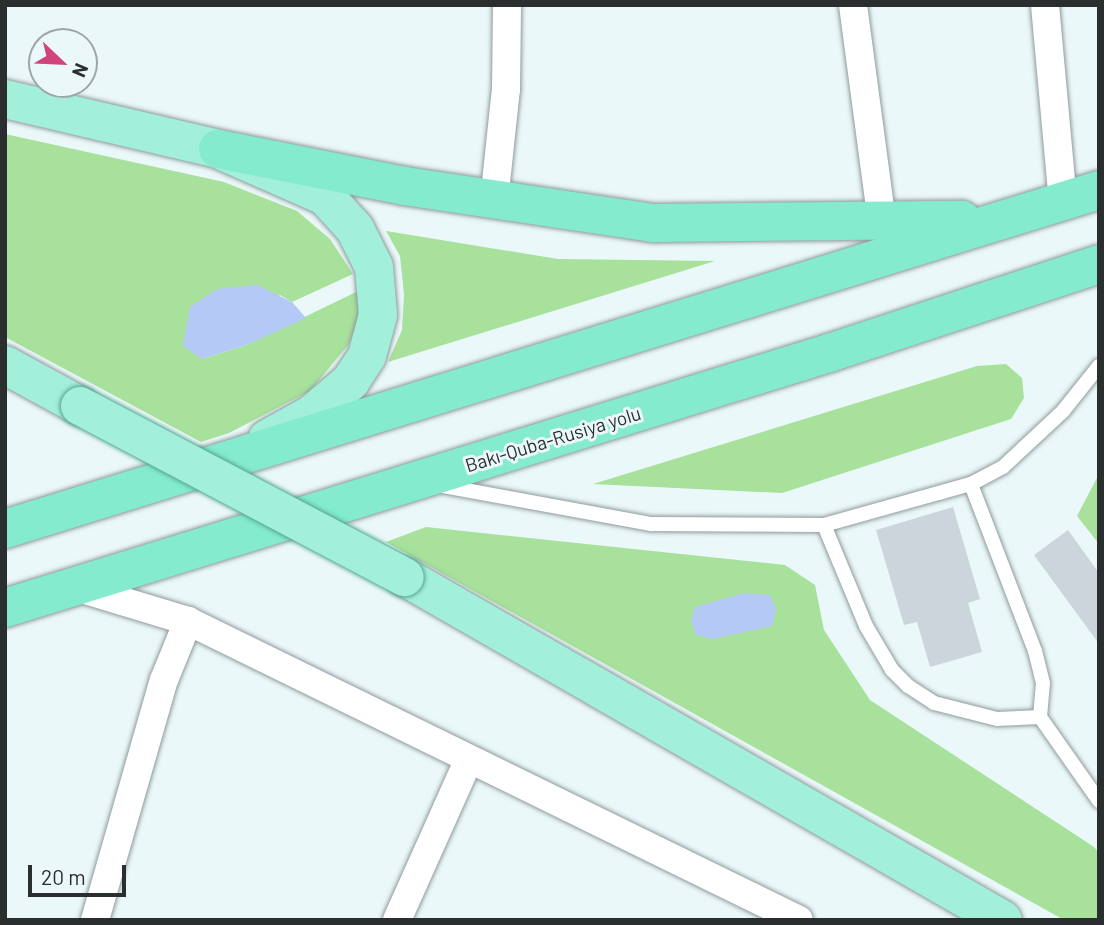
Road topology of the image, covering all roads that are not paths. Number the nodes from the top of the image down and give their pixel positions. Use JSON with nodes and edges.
{"nodes":[{"id":1,"x":507,"y":5,"type":"edge"},
{"id":2,"x":853,"y":5,"type":"edge"},
{"id":3,"x":1045,"y":5,"type":"edge"},
{"id":4,"x":5,"y":99,"type":"edge"},
{"id":5,"x":218,"y":149,"type":"junction"},
{"id":6,"x":1099,"y":190,"type":"edge"},
{"id":7,"x":494,"y":201,"type":"junction"},
{"id":8,"x":1063,"y":202,"type":"junction"},
{"id":9,"x":1010,"y":219,"type":"junction"},
{"id":10,"x":883,"y":222,"type":"junction"},
{"id":11,"x":1099,"y":264,"type":"edge"},
{"id":12,"x":1081,"y":278,"type":"edge"},
{"id":13,"x":5,"y":365,"type":"edge"},
{"id":14,"x":1099,"y":366,"type":"edge"},
{"id":15,"x":231,"y":459,"type":"junction"},
{"id":16,"x":416,"y":481,"type":"junction"},
{"id":17,"x":971,"y":484,"type":"junction"},
{"id":18,"x":824,"y":525,"type":"junction"},
{"id":19,"x":5,"y":529,"type":"edge"},
{"id":20,"x":69,"y":586,"type":"junction"},
{"id":21,"x":5,"y":608,"type":"edge"},
{"id":22,"x":188,"y":621,"type":"junction"},
{"id":23,"x":1040,"y":718,"type":"junction"},
{"id":24,"x":469,"y":759,"type":"junction"},
{"id":25,"x":1099,"y":801,"type":"edge"},
{"id":26,"x":95,"y":920,"type":"edge"},
{"id":27,"x":397,"y":920,"type":"edge"},
{"id":28,"x":799,"y":920,"type":"edge"},
{"id":29,"x":1003,"y":920,"type":"edge"}],
"edges":[{"from":1,"to":7,"type":"street"},
{"from":2,"to":10,"type":"street"},
{"from":3,"to":8,"type":"street"},
{"from":4,"to":5,"type":"main road"},
{"from":5,"to":7,"type":"highway"},
{"from":5,"to":15,"type":"main road"},
{"from":6,"to":8,"type":"highway"},
{"from":7,"to":10,"type":"highway"},
{"from":8,"to":9,"type":"highway"},
{"from":9,"to":10,"type":"highway"},
{"from":9,"to":15,"type":"highway"},
{"from":11,"to":12,"type":"highway","name":"Bakı-Quba-Rusiya yolu"},
{"from":12,"to":16,"type":"highway","name":"Bakı-Quba-Rusiya yolu"},
{"from":13,"to":29,"type":"main road","bridge":true},
{"from":14,"to":17,"type":"lane"},
{"from":15,"to":19,"type":"highway"},
{"from":16,"to":18,"type":"lane"},
{"from":16,"to":20,"type":"highway","name":"Bakı-Quba-Rusiya yolu"},
{"from":17,"to":18,"type":"lane"},
{"from":17,"to":23,"type":"lane"},
{"from":18,"to":23,"type":"lane"},
{"from":20,"to":21,"type":"highway","name":"Bakı-Quba-Rusiya yolu"},
{"from":20,"to":22,"type":"street"},
{"from":22,"to":24,"type":"street"},
{"from":22,"to":26,"type":"street"},
{"from":23,"to":25,"type":"lane"},
{"from":24,"to":27,"type":"street"},
{"from":24,"to":28,"type":"street"}]}
